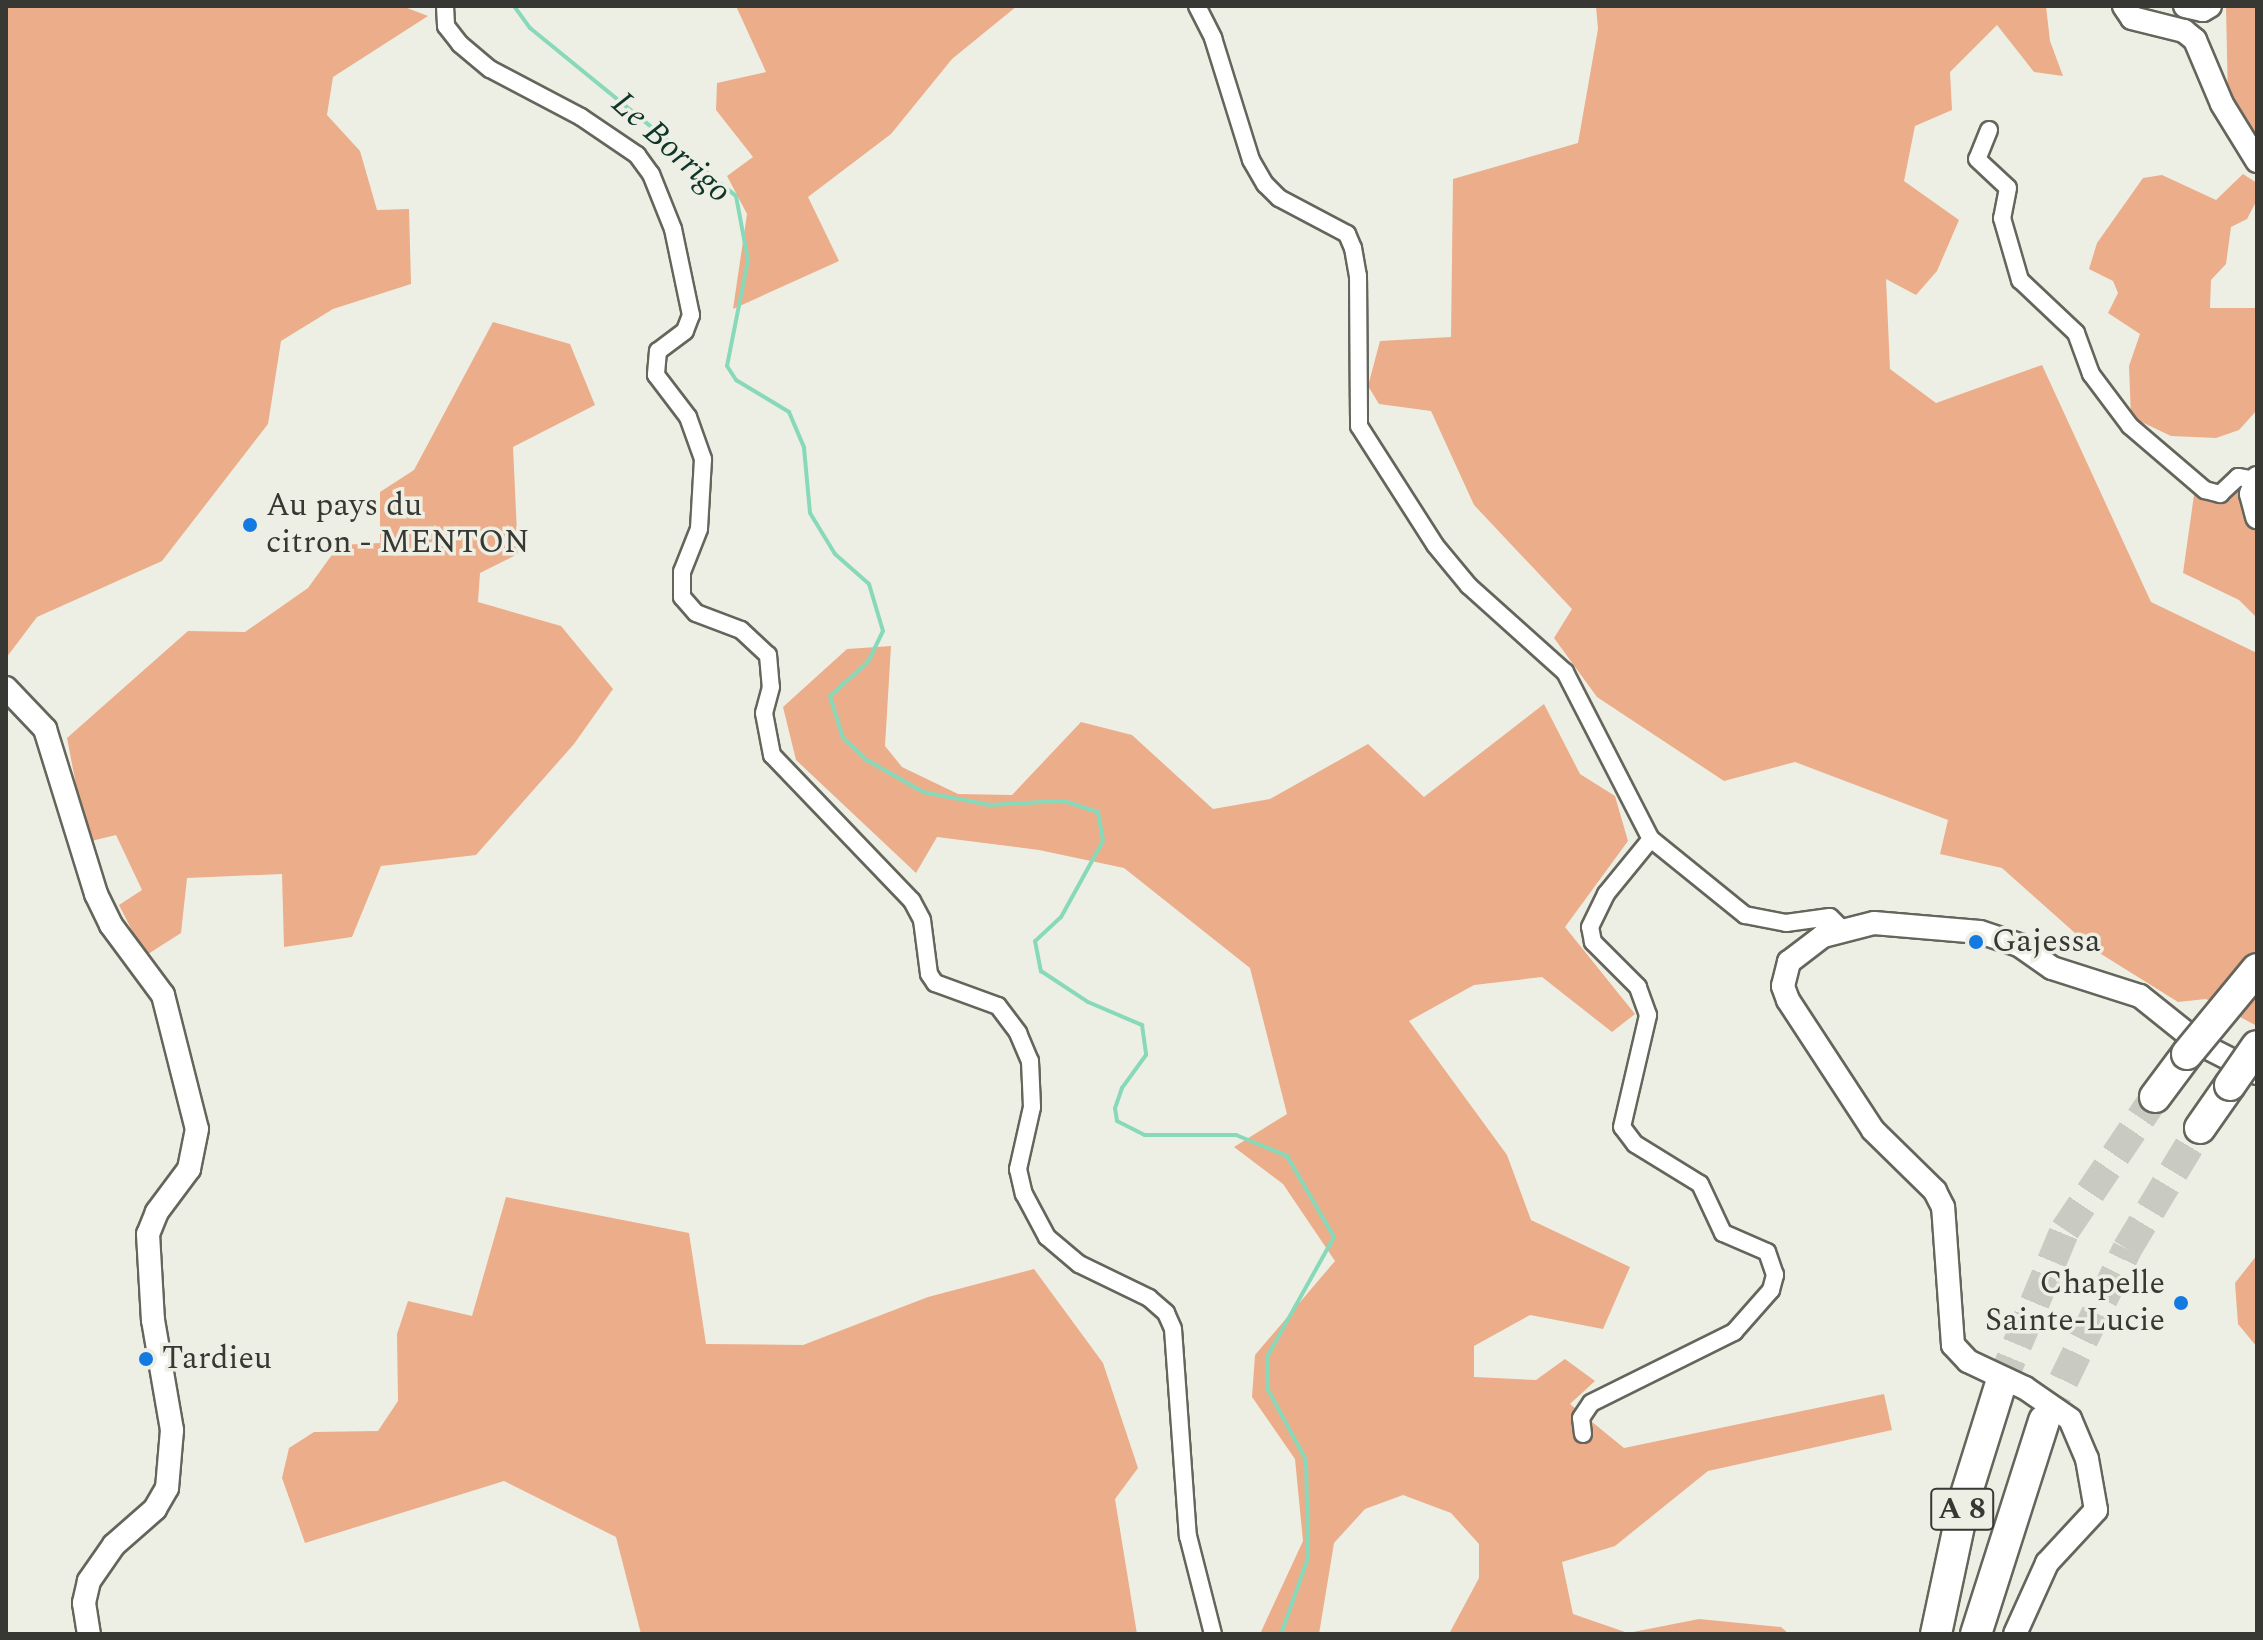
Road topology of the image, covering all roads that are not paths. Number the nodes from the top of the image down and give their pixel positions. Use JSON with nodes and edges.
{"nodes":[{"id":1,"x":445,"y":6,"type":"edge"},
{"id":2,"x":1197,"y":6,"type":"edge"},
{"id":3,"x":2124,"y":6,"type":"edge"},
{"id":4,"x":2185,"y":6,"type":"edge"},
{"id":5,"x":2210,"y":6,"type":"edge"},
{"id":6,"x":1989,"y":130,"type":"dead end"},
{"id":7,"x":2257,"y":161,"type":"edge"},
{"id":8,"x":2256,"y":479,"type":"edge"},
{"id":9,"x":2257,"y":517,"type":"edge"},
{"id":10,"x":6,"y":688,"type":"edge"},
{"id":11,"x":1651,"y":839,"type":"junction"},
{"id":12,"x":1842,"y":929,"type":"junction"},
{"id":13,"x":2257,"y":969,"type":"edge"},
{"id":14,"x":2257,"y":1046,"type":"edge"},
{"id":15,"x":2243,"y":1079,"type":"edge"},
{"id":16,"x":2155,"y":1097,"type":"tunnel mouth"},
{"id":17,"x":2200,"y":1128,"type":"tunnel mouth"},
{"id":18,"x":2000,"y":1386,"type":"tunnel mouth"},
{"id":19,"x":2044,"y":1421,"type":"tunnel mouth"},
{"id":20,"x":1583,"y":1434,"type":"dead end"},
{"id":21,"x":89,"y":1634,"type":"edge"},
{"id":22,"x":1213,"y":1634,"type":"edge"},
{"id":23,"x":1936,"y":1634,"type":"edge"},
{"id":24,"x":1976,"y":1634,"type":"edge"},
{"id":25,"x":2015,"y":1634,"type":"edge"}],
"edges":[{"from":1,"to":22,"type":"street"},
{"from":2,"to":11,"type":"street"},
{"from":3,"to":7,"type":"street"},
{"from":4,"to":5,"type":"street"},
{"from":6,"to":8,"type":"street"},
{"from":8,"to":9,"type":"street"},
{"from":10,"to":21,"type":"street"},
{"from":11,"to":12,"type":"street"},
{"from":11,"to":20,"type":"street"},
{"from":12,"to":15,"type":"street"},
{"from":12,"to":25,"type":"street"},
{"from":13,"to":16,"type":"highway","bridge":true},
{"from":14,"to":15,"type":"highway","bridge":true},
{"from":15,"to":17,"type":"highway"},
{"from":18,"to":23,"type":"highway","number":"A 8"},
{"from":19,"to":24,"type":"highway","number":"A 8"}]}
